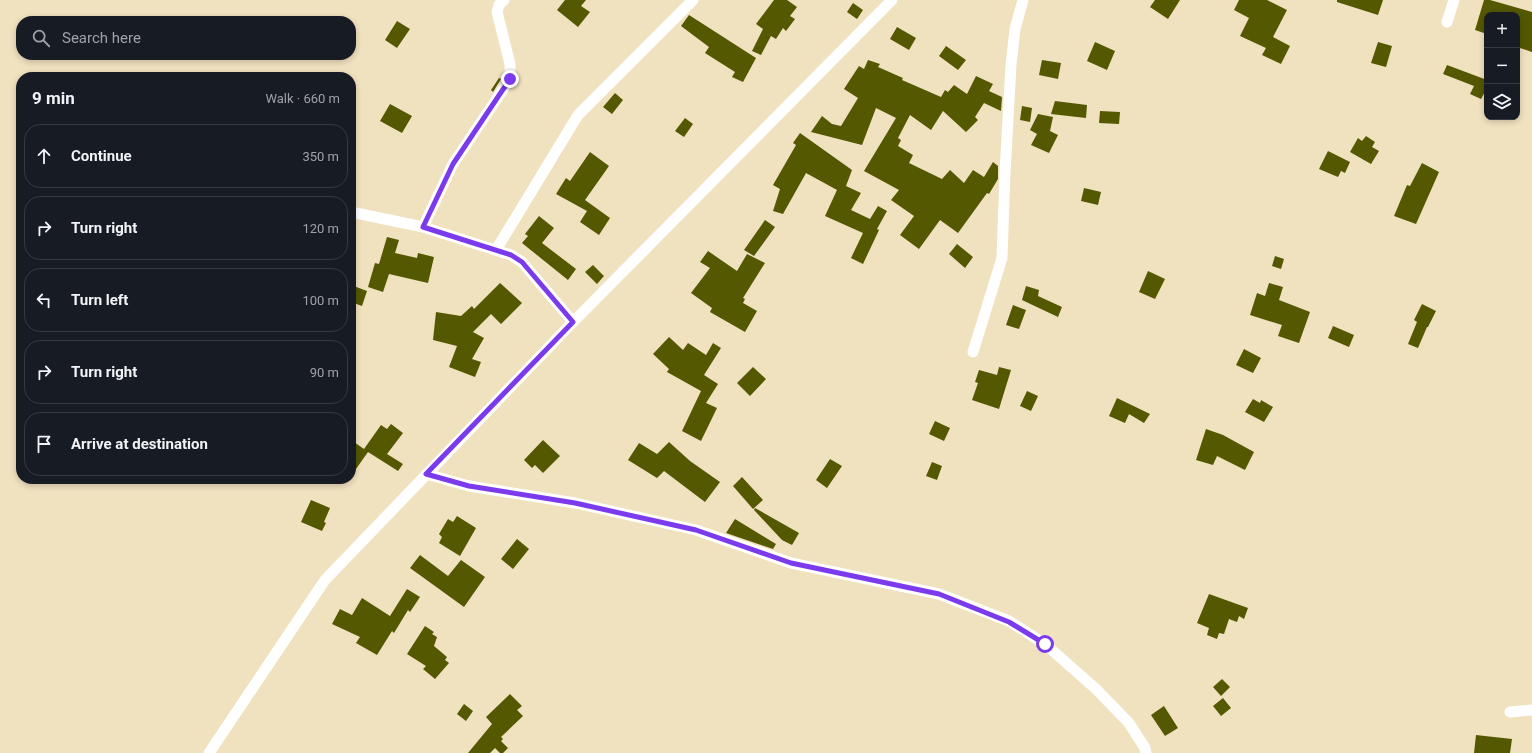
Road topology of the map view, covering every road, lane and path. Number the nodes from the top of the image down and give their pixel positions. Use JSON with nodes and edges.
{"nodes":[{"id":1,"x":504,"y":0,"type":"edge"},
{"id":2,"x":693,"y":0,"type":"edge"},
{"id":3,"x":892,"y":0,"type":"edge"},
{"id":4,"x":1022,"y":0,"type":"edge"},
{"id":5,"x":1454,"y":0,"type":"edge"},
{"id":6,"x":1448,"y":22,"type":"dead end"},
{"id":7,"x":356,"y":213,"type":"edge"},
{"id":8,"x":423,"y":227,"type":"junction"},
{"id":9,"x":496,"y":250,"type":"junction"},
{"id":10,"x":573,"y":322,"type":"junction"},
{"id":11,"x":973,"y":352,"type":"dead end"},
{"id":12,"x":426,"y":474,"type":"junction"},
{"id":13,"x":1532,"y":710,"type":"edge"},
{"id":14,"x":1510,"y":712,"type":"dead end"},
{"id":15,"x":209,"y":753,"type":"edge"},
{"id":16,"x":1146,"y":753,"type":"edge"}],
"edges":[{"from":1,"to":8,"type":"street"},
{"from":2,"to":9,"type":"street"},
{"from":3,"to":10,"type":"street"},
{"from":4,"to":11,"type":"street"},
{"from":5,"to":6,"type":"street"},
{"from":7,"to":8,"type":"street"},
{"from":8,"to":9,"type":"street"},
{"from":9,"to":10,"type":"street"},
{"from":10,"to":12,"type":"street"},
{"from":12,"to":15,"type":"street"},
{"from":12,"to":16,"type":"street"},
{"from":13,"to":14,"type":"street"}]}
